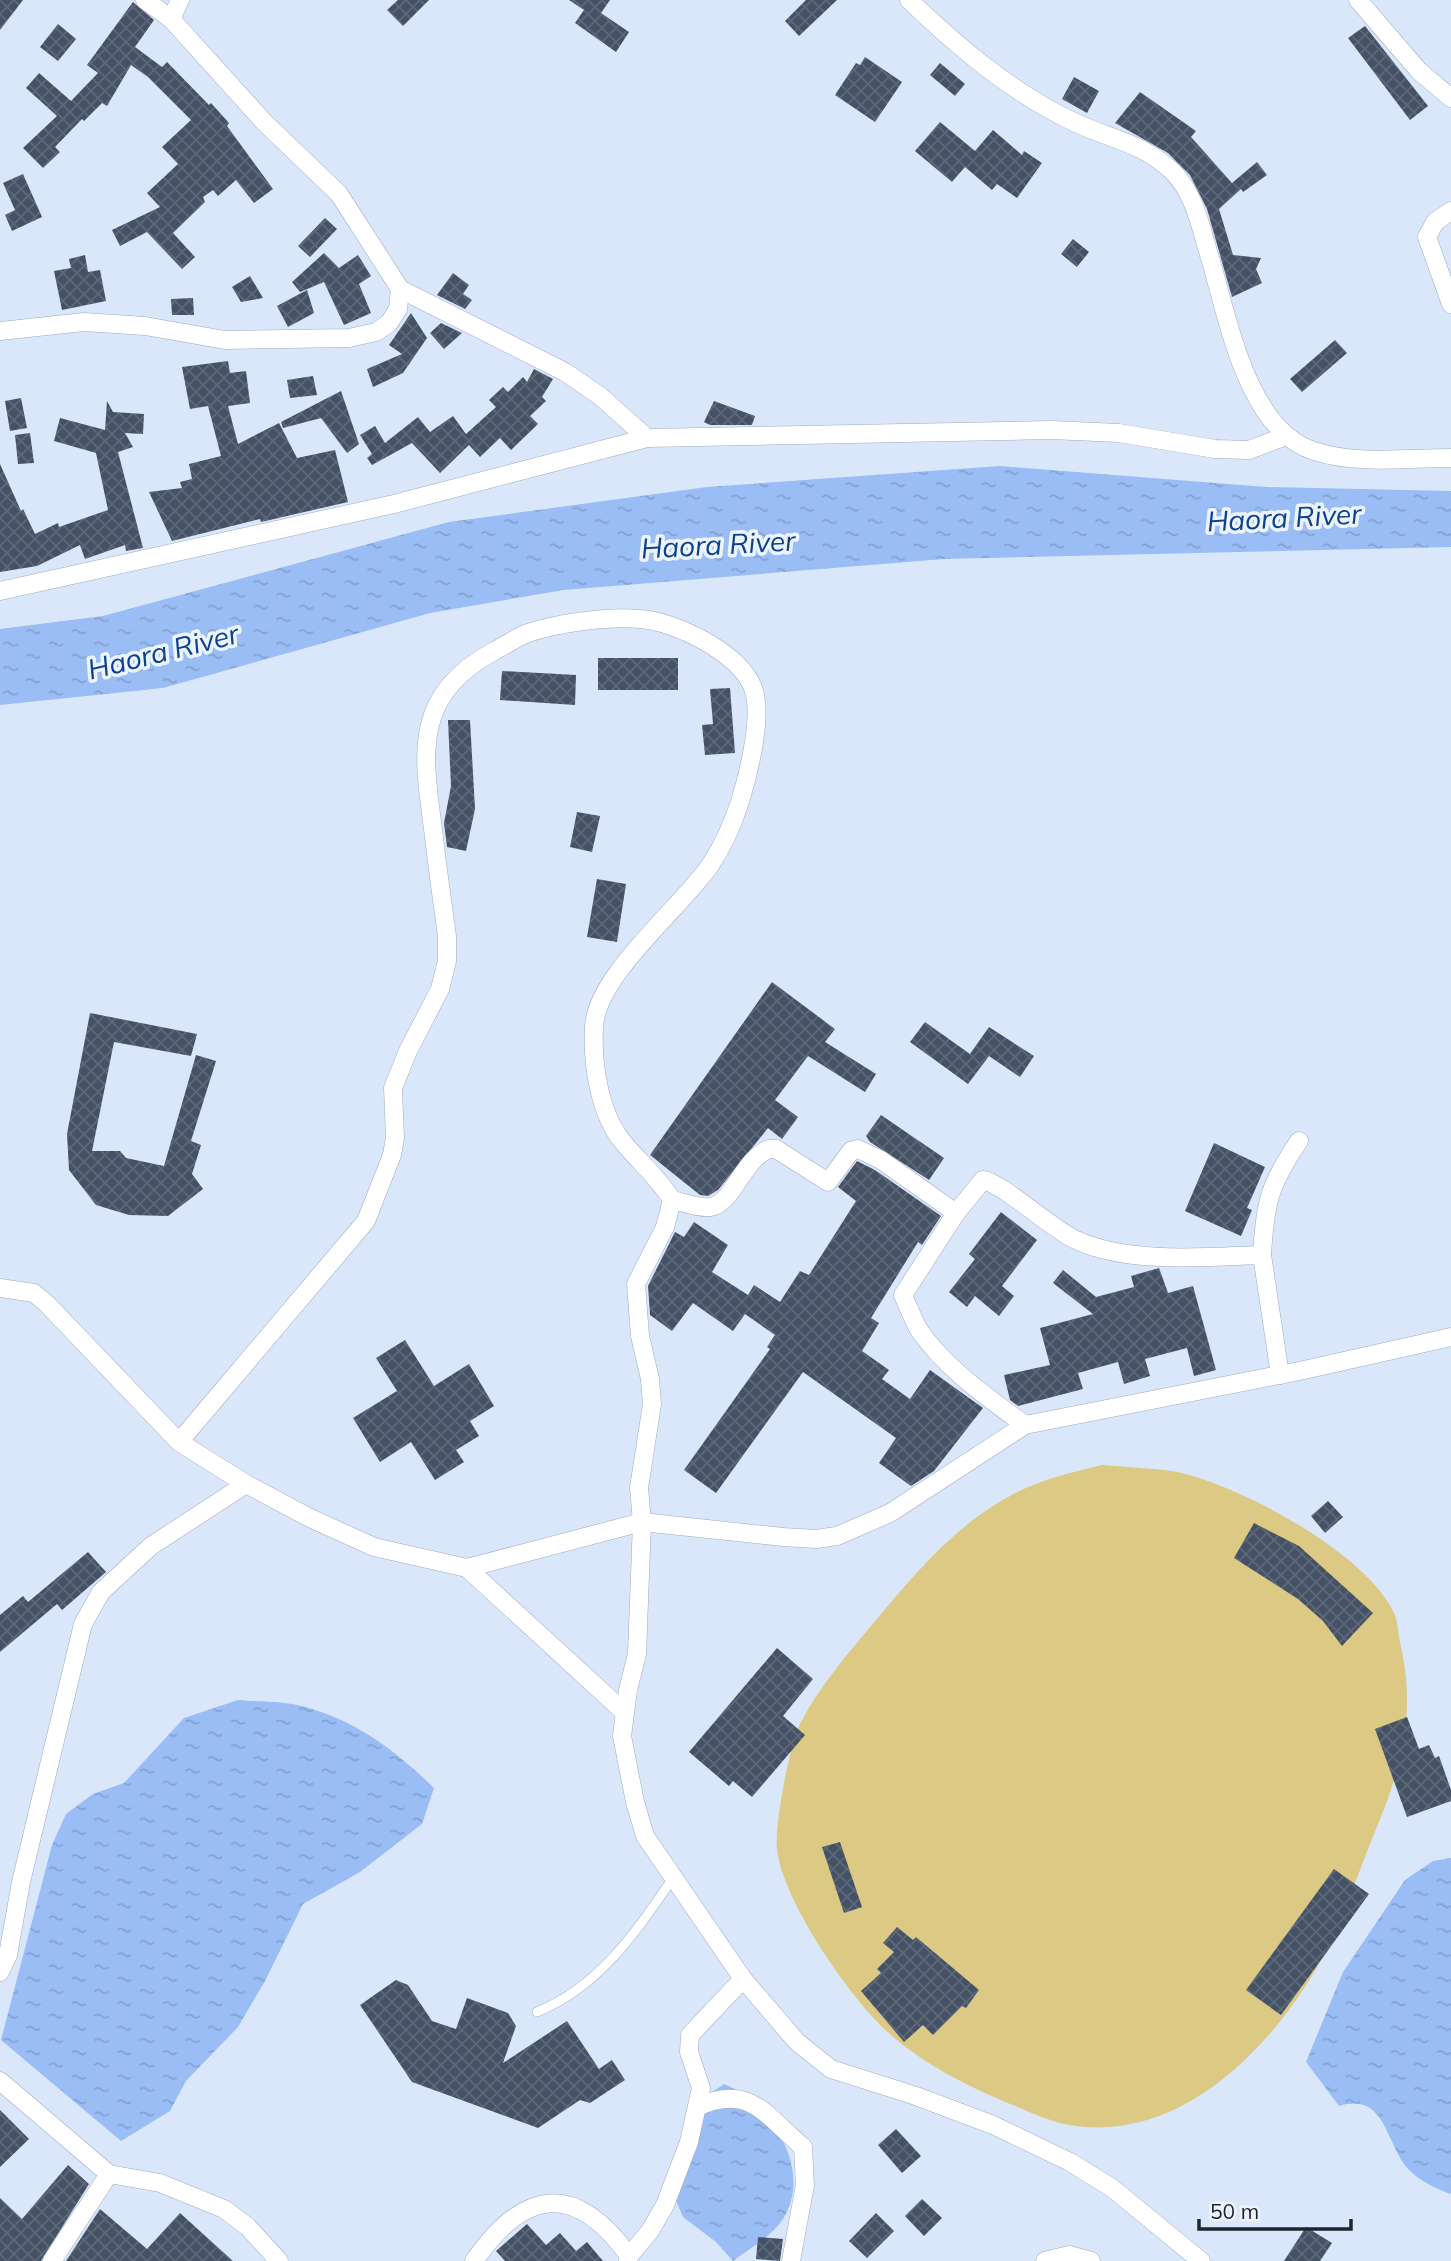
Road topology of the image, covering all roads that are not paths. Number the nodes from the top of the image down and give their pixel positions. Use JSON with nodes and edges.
{"nodes":[{"id":1,"x":145,"y":0,"type":"edge"},
{"id":2,"x":180,"y":0,"type":"edge"},
{"id":3,"x":909,"y":0,"type":"edge"},
{"id":4,"x":1358,"y":0,"type":"edge"},
{"id":5,"x":172,"y":19,"type":"junction"},
{"id":6,"x":1451,"y":98,"type":"edge"},
{"id":7,"x":1451,"y":211,"type":"edge"},
{"id":8,"x":400,"y":289,"type":"junction"},
{"id":9,"x":1451,"y":304,"type":"edge"},
{"id":10,"x":0,"y":331,"type":"edge"},
{"id":11,"x":1286,"y":436,"type":"junction"},
{"id":12,"x":647,"y":439,"type":"junction"},
{"id":13,"x":1451,"y":458,"type":"edge"},
{"id":14,"x":0,"y":591,"type":"edge"},
{"id":15,"x":1299,"y":1141,"type":"dead end"},
{"id":16,"x":672,"y":1200,"type":"junction"},
{"id":17,"x":956,"y":1213,"type":"junction"},
{"id":18,"x":1262,"y":1255,"type":"junction"},
{"id":19,"x":0,"y":1288,"type":"edge"},
{"id":20,"x":1451,"y":1324,"type":"edge"},
{"id":21,"x":1444,"y":1339,"type":"edge"},
{"id":22,"x":1280,"y":1374,"type":"junction"},
{"id":23,"x":1025,"y":1425,"type":"junction"},
{"id":24,"x":178,"y":1442,"type":"junction"},
{"id":25,"x":246,"y":1484,"type":"junction"},
{"id":26,"x":642,"y":1522,"type":"junction"},
{"id":27,"x":467,"y":1568,"type":"junction"},
{"id":28,"x":624,"y":1712,"type":"junction"},
{"id":29,"x":673,"y":1878,"type":"junction"},
{"id":30,"x":0,"y":1972,"type":"edge"},
{"id":31,"x":743,"y":1979,"type":"junction"},
{"id":32,"x":537,"y":2012,"type":"dead end"},
{"id":33,"x":0,"y":2081,"type":"edge"},
{"id":34,"x":697,"y":2107,"type":"junction"},
{"id":35,"x":109,"y":2174,"type":"junction"},
{"id":36,"x":629,"y":2258,"type":"edge"},
{"id":37,"x":52,"y":2261,"type":"edge"},
{"id":38,"x":279,"y":2261,"type":"edge"},
{"id":39,"x":474,"y":2261,"type":"edge"},
{"id":40,"x":790,"y":2261,"type":"edge"},
{"id":41,"x":1045,"y":2261,"type":"edge"},
{"id":42,"x":1091,"y":2261,"type":"edge"},
{"id":43,"x":1201,"y":2261,"type":"edge"}],
"edges":[{"from":1,"to":5,"type":"street"},
{"from":2,"to":5,"type":"street"},
{"from":3,"to":11,"type":"street"},
{"from":4,"to":6,"type":"street"},
{"from":5,"to":8,"type":"street"},
{"from":7,"to":9,"type":"street"},
{"from":8,"to":10,"type":"street"},
{"from":8,"to":12,"type":"street"},
{"from":11,"to":12,"type":"street"},
{"from":11,"to":13,"type":"street"},
{"from":12,"to":14,"type":"street"},
{"from":15,"to":18,"type":"street"},
{"from":16,"to":17,"type":"street"},
{"from":16,"to":24,"type":"street"},
{"from":16,"to":26,"type":"street"},
{"from":17,"to":18,"type":"street"},
{"from":17,"to":23,"type":"street"},
{"from":18,"to":22,"type":"street"},
{"from":19,"to":24,"type":"street"},
{"from":20,"to":21,"type":"street"},
{"from":21,"to":22,"type":"street"},
{"from":22,"to":23,"type":"street"},
{"from":23,"to":26,"type":"street"},
{"from":24,"to":25,"type":"street"},
{"from":25,"to":27,"type":"street"},
{"from":25,"to":30,"type":"street"},
{"from":26,"to":27,"type":"street"},
{"from":26,"to":28,"type":"street"},
{"from":27,"to":28,"type":"street"},
{"from":28,"to":29,"type":"street"},
{"from":29,"to":31,"type":"street"},
{"from":29,"to":32,"type":"lane"},
{"from":31,"to":34,"type":"street"},
{"from":31,"to":43,"type":"street"},
{"from":33,"to":35,"type":"street"},
{"from":34,"to":36,"type":"street"},
{"from":34,"to":40,"type":"street"},
{"from":35,"to":37,"type":"street"},
{"from":35,"to":38,"type":"street"},
{"from":36,"to":39,"type":"street"},
{"from":41,"to":42,"type":"street"}]}
